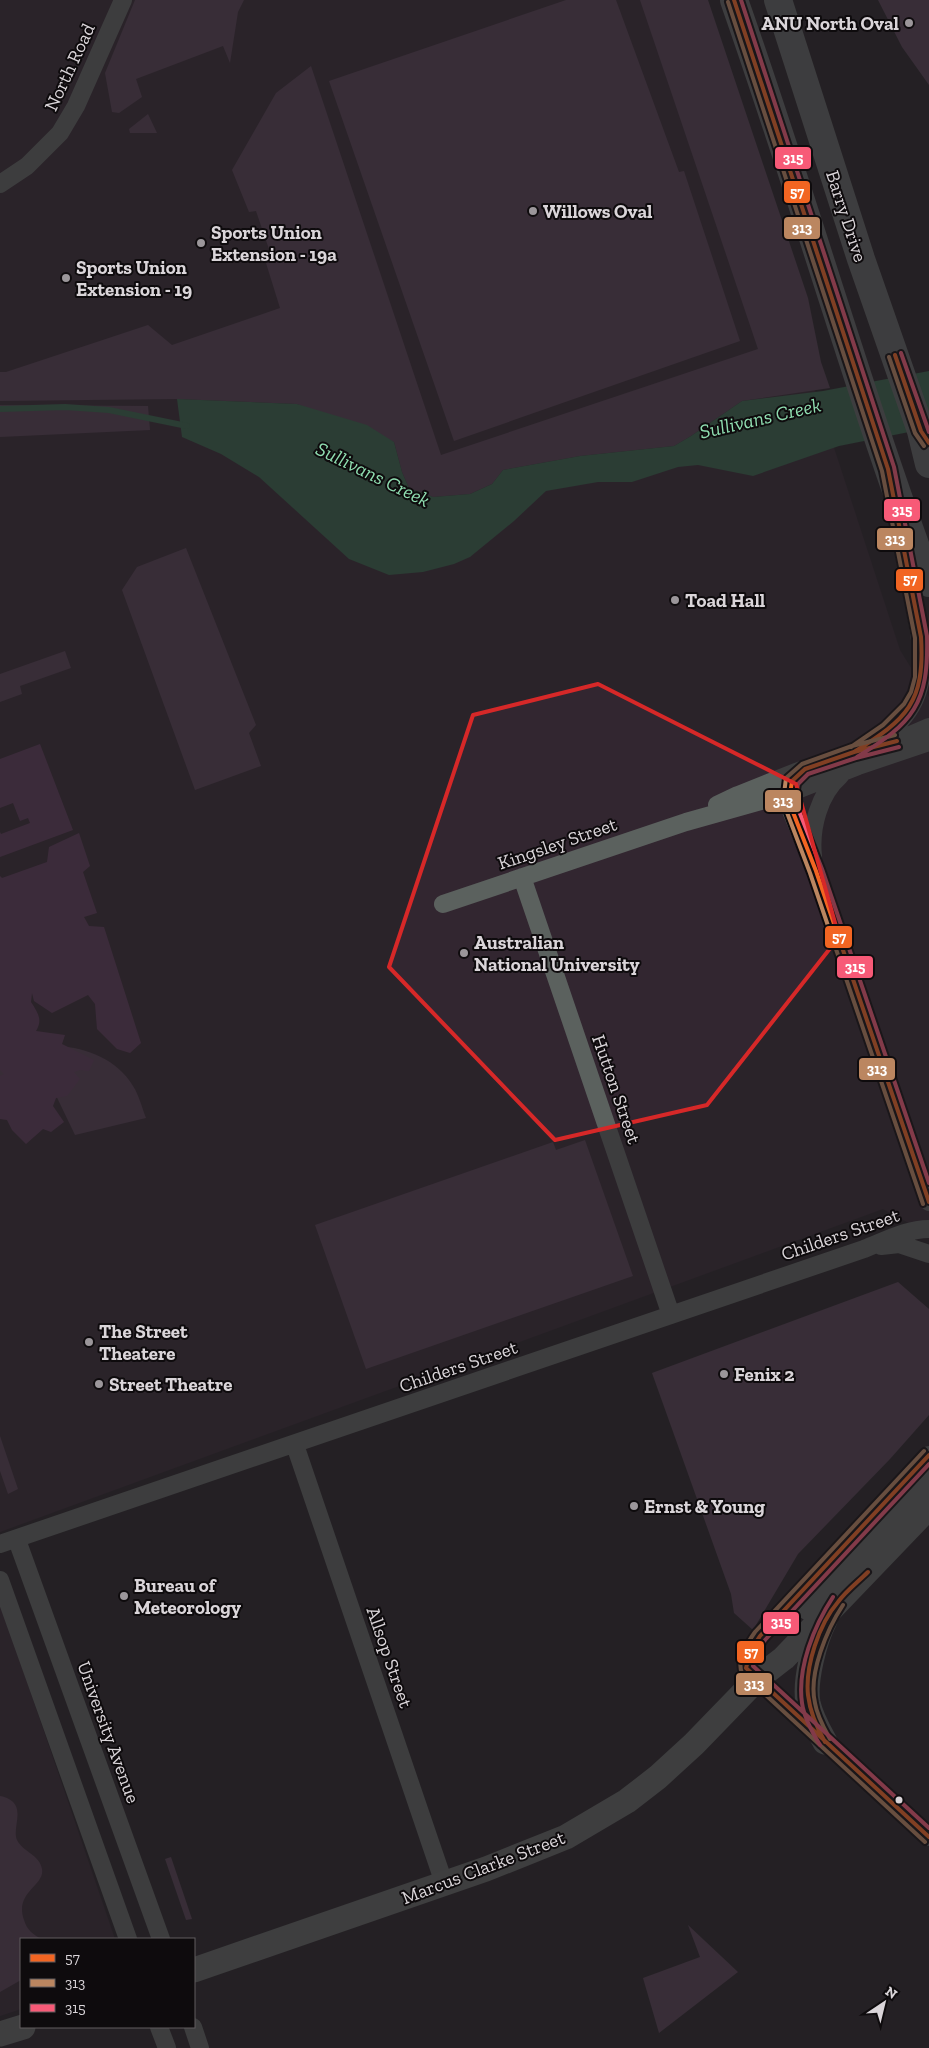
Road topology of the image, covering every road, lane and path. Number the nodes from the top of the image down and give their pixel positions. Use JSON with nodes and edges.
{"nodes":[{"id":1,"x":123,"y":0,"type":"edge"},
{"id":2,"x":734,"y":0,"type":"edge"},
{"id":3,"x":778,"y":0,"type":"edge"},
{"id":4,"x":0,"y":184,"type":"edge"},
{"id":5,"x":925,"y":437,"type":"edge"},
{"id":6,"x":884,"y":457,"type":"junction"},
{"id":7,"x":929,"y":464,"type":"edge"},
{"id":8,"x":929,"y":484,"type":"edge"},
{"id":9,"x":929,"y":583,"type":"edge"},
{"id":10,"x":929,"y":728,"type":"edge"},
{"id":11,"x":929,"y":742,"type":"edge"},
{"id":12,"x":856,"y":759,"type":"junction"},
{"id":13,"x":814,"y":765,"type":"junction"},
{"id":14,"x":789,"y":793,"type":"junction"},
{"id":15,"x":686,"y":822,"type":"junction"},
{"id":16,"x":816,"y":871,"type":"junction"},
{"id":17,"x":522,"y":878,"type":"junction"},
{"id":18,"x":443,"y":904,"type":"dead end"},
{"id":19,"x":929,"y":1202,"type":"edge"},
{"id":20,"x":929,"y":1229,"type":"edge"},
{"id":21,"x":864,"y":1249,"type":"junction"},
{"id":22,"x":929,"y":1254,"type":"edge"},
{"id":23,"x":671,"y":1315,"type":"junction"},
{"id":24,"x":294,"y":1445,"type":"junction"},
{"id":25,"x":929,"y":1455,"type":"edge"},
{"id":26,"x":929,"y":1477,"type":"edge"},
{"id":27,"x":929,"y":1507,"type":"edge"},
{"id":28,"x":17,"y":1540,"type":"junction"},
{"id":29,"x":0,"y":1544,"type":"edge"},
{"id":30,"x":0,"y":1580,"type":"edge"},
{"id":31,"x":838,"y":1601,"type":"junction"},
{"id":32,"x":757,"y":1679,"type":"junction"},
{"id":33,"x":825,"y":1742,"type":"junction"},
{"id":34,"x":929,"y":1838,"type":"edge"},
{"id":35,"x":444,"y":1883,"type":"junction"},
{"id":36,"x":128,"y":1938,"type":"edge"},
{"id":37,"x":161,"y":1938,"type":"edge"},
{"id":38,"x":195,"y":1970,"type":"edge"},
{"id":39,"x":20,"y":2028,"type":"edge"},
{"id":40,"x":159,"y":2028,"type":"edge"},
{"id":41,"x":193,"y":2028,"type":"edge"},
{"id":42,"x":0,"y":2034,"type":"edge"},
{"id":43,"x":167,"y":2048,"type":"edge"},
{"id":44,"x":200,"y":2048,"type":"edge"}],
"edges":[{"from":1,"to":4,"type":"street","name":"North Road"},
{"from":2,"to":6,"type":"main road","name":"Barry Drive"},
{"from":3,"to":5,"type":"main road","name":"Barry Drive"},
{"from":5,"to":7,"type":"main road","name":"Barry Drive"},
{"from":5,"to":8,"type":"main road","name":"Barry Drive"},
{"from":6,"to":9,"type":"main road","name":"Barry Drive"},
{"from":6,"to":12,"type":"street"},
{"from":10,"to":12,"type":"street","name":"Kingsley Street"},
{"from":11,"to":12,"type":"street","name":"Kingsley Street"},
{"from":12,"to":13,"type":"street","name":"Kingsley Street"},
{"from":12,"to":14,"type":"street","name":"Kingsley Street"},
{"from":12,"to":16,"type":"street"},
{"from":13,"to":14,"type":"street","name":"Kingsley Street"},
{"from":13,"to":15,"type":"street","name":"Kingsley Street"},
{"from":14,"to":15,"type":"street","name":"Kingsley Street"},
{"from":14,"to":16,"type":"street"},
{"from":15,"to":17,"type":"street","name":"Kingsley Street"},
{"from":16,"to":19,"type":"street"},
{"from":17,"to":18,"type":"street","name":"Kingsley Street"},
{"from":17,"to":23,"type":"street","name":"Hutton Street"},
{"from":20,"to":21,"type":"street","name":"Childers Street"},
{"from":21,"to":22,"type":"street"},
{"from":21,"to":23,"type":"street","name":"Childers Street"},
{"from":23,"to":24,"type":"street","name":"Childers Street"},
{"from":24,"to":28,"type":"street","name":"Childers Street"},
{"from":24,"to":35,"type":"street","name":"Allsop Street"},
{"from":25,"to":32,"type":"street"},
{"from":26,"to":32,"type":"street","name":"Marcus Clarke Street"},
{"from":27,"to":31,"type":"street","name":"Marcus Clarke Street"},
{"from":28,"to":29,"type":"street","name":"Childers Street"},
{"from":28,"to":37,"type":"street","name":"University Avenue"},
{"from":30,"to":36,"type":"street"},
{"from":31,"to":32,"type":"street","name":"Marcus Clarke Street"},
{"from":31,"to":33,"type":"street"},
{"from":32,"to":33,"type":"street"},
{"from":32,"to":35,"type":"street","name":"Marcus Clarke Street"},
{"from":33,"to":34,"type":"street"},
{"from":35,"to":38,"type":"street","name":"Marcus Clarke Street"},
{"from":39,"to":42,"type":"street"},
{"from":40,"to":43,"type":"street"},
{"from":41,"to":44,"type":"street"}]}
